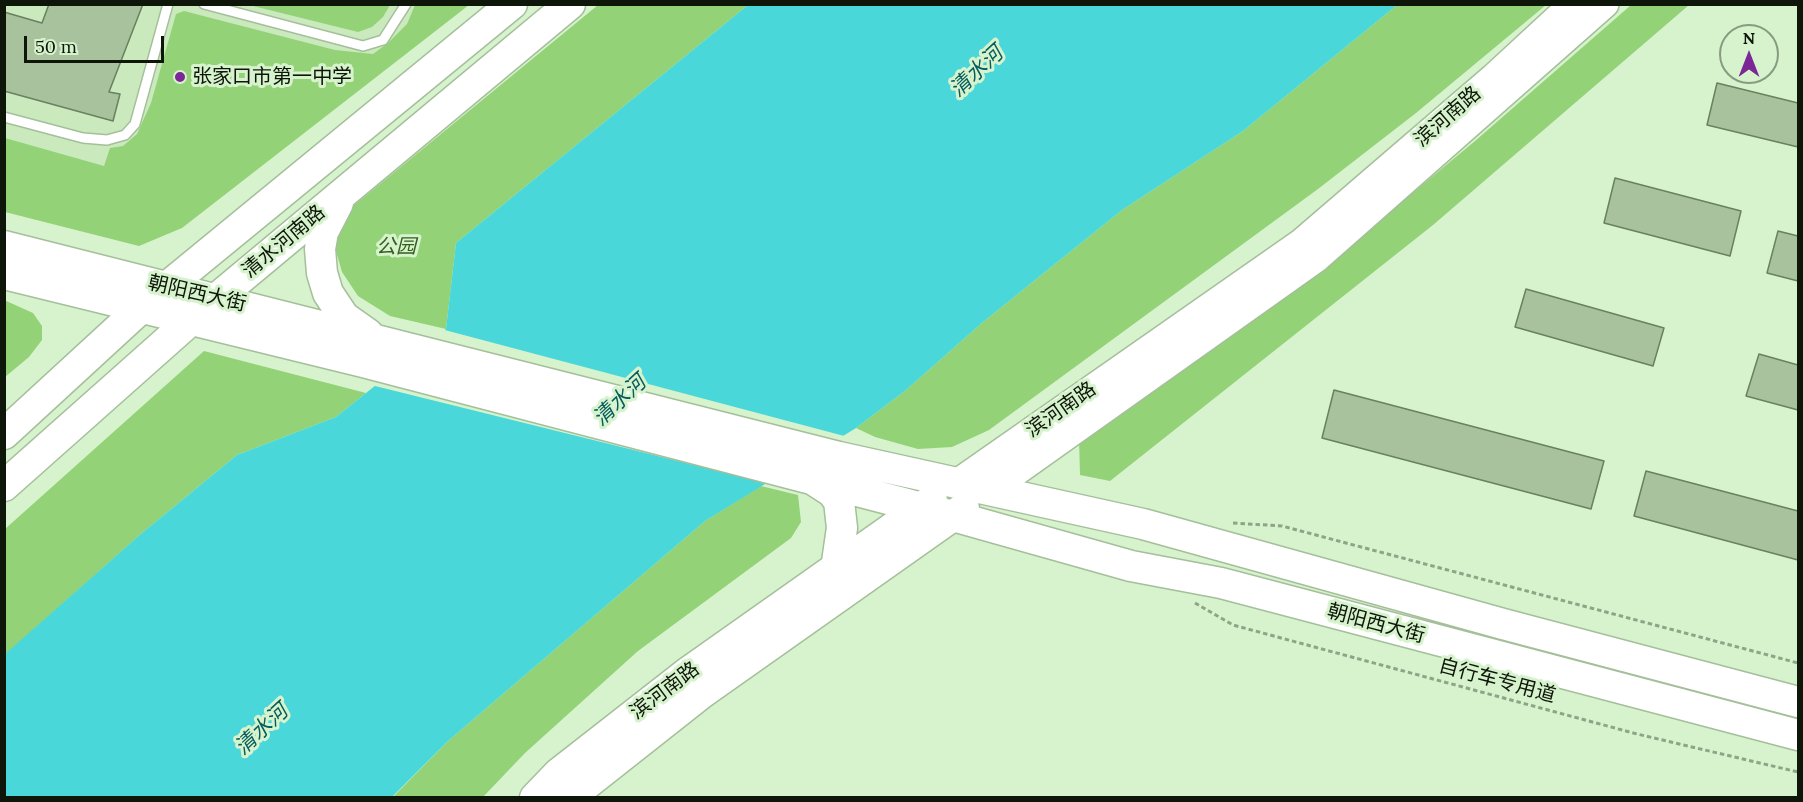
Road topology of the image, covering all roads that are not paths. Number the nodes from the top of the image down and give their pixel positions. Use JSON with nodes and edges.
{"nodes":[{"id":1,"x":168,"y":4,"type":"edge"},
{"id":2,"x":204,"y":4,"type":"edge"},
{"id":3,"x":406,"y":4,"type":"edge"},
{"id":4,"x":512,"y":4,"type":"edge"},
{"id":5,"x":570,"y":4,"type":"edge"},
{"id":6,"x":1573,"y":4,"type":"edge"},
{"id":7,"x":1605,"y":4,"type":"edge"},
{"id":8,"x":4,"y":117,"type":"edge"},
{"id":9,"x":344,"y":193,"type":"junction"},
{"id":10,"x":4,"y":246,"type":"edge"},
{"id":11,"x":4,"y":274,"type":"edge"},
{"id":12,"x":165,"y":287,"type":"junction"},
{"id":13,"x":216,"y":298,"type":"junction"},
{"id":14,"x":140,"y":309,"type":"junction"},
{"id":15,"x":192,"y":319,"type":"junction"},
{"id":16,"x":375,"y":347,"type":"junction"},
{"id":17,"x":4,"y":434,"type":"edge"},
{"id":18,"x":812,"y":479,"type":"junction"},
{"id":19,"x":957,"y":483,"type":"junction"},
{"id":20,"x":4,"y":486,"type":"edge"},
{"id":21,"x":989,"y":491,"type":"junction"},
{"id":22,"x":920,"y":508,"type":"junction"},
{"id":23,"x":953,"y":516,"type":"junction"},
{"id":24,"x":836,"y":569,"type":"junction"},
{"id":25,"x":1798,"y":702,"type":"edge"},
{"id":26,"x":1798,"y":735,"type":"edge"},
{"id":27,"x":535,"y":798,"type":"edge"},
{"id":28,"x":569,"y":798,"type":"edge"}],
"edges":[{"from":1,"to":8,"type":"lane"},
{"from":2,"to":3,"type":"lane"},
{"from":4,"to":12,"type":"main road","name":"清水河南路"},
{"from":5,"to":9,"type":"main road","name":"清水河南路"},
{"from":6,"to":19,"type":"main road","name":"滨河南路"},
{"from":7,"to":21,"type":"main road","name":"滨河南路"},
{"from":9,"to":13,"type":"main road","name":"清水河南路"},
{"from":9,"to":16,"type":"main road"},
{"from":10,"to":12,"type":"main road","name":"朝阳西大街"},
{"from":11,"to":14,"type":"main road","name":"朝阳西大街"},
{"from":12,"to":13,"type":"main road","name":"朝阳西大街"},
{"from":12,"to":14,"type":"main road","name":"清水河南路"},
{"from":13,"to":15,"type":"main road","name":"清水河南路"},
{"from":13,"to":16,"type":"main road","name":"朝阳西大街"},
{"from":14,"to":15,"type":"main road","name":"朝阳西大街"},
{"from":14,"to":17,"type":"main road","name":"清水河南路"},
{"from":15,"to":16,"type":"main road","name":"朝阳西大街"},
{"from":15,"to":20,"type":"main road","name":"清水河南路"},
{"from":16,"to":18,"type":"main road","name":"朝阳西大街"},
{"from":16,"to":19,"type":"main road","name":"朝阳西大街"},
{"from":18,"to":22,"type":"main road","name":"朝阳西大街"},
{"from":18,"to":24,"type":"main road"},
{"from":19,"to":21,"type":"main road","name":"朝阳西大街"},
{"from":19,"to":22,"type":"main road","name":"滨河南路"},
{"from":21,"to":23,"type":"main road","name":"滨河南路"},
{"from":21,"to":25,"type":"main road","name":"朝阳西大街"},
{"from":22,"to":23,"type":"main road","name":"朝阳西大街"},
{"from":22,"to":24,"type":"main road","name":"滨河南路"},
{"from":23,"to":26,"type":"main road","name":"朝阳西大街"},
{"from":23,"to":28,"type":"main road","name":"滨河南路"},
{"from":24,"to":27,"type":"main road","name":"滨河南路"}]}
